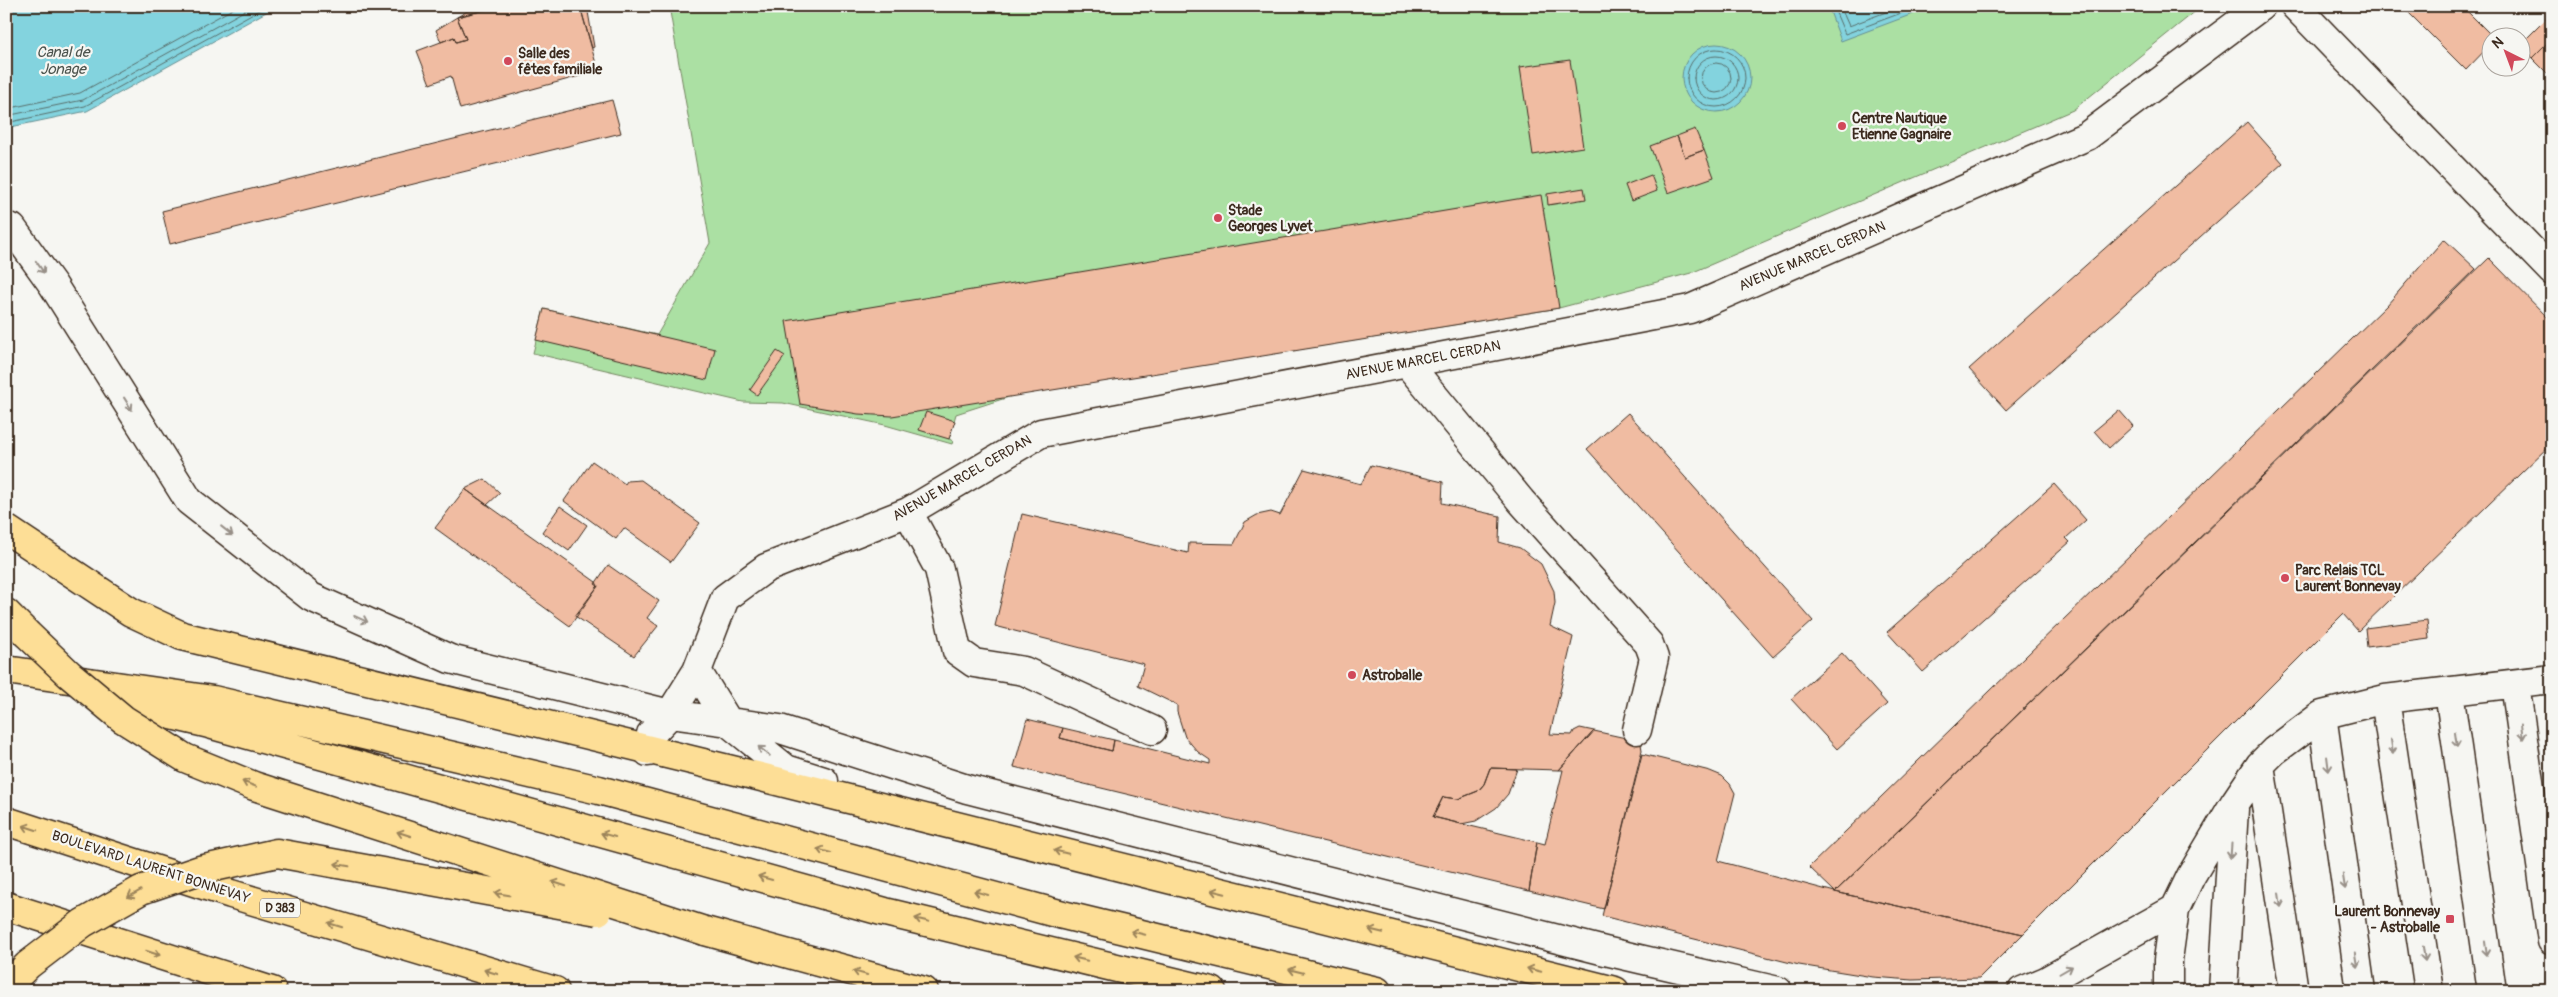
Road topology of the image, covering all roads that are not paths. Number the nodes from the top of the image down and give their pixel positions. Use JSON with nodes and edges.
{"nodes":[{"id":1,"x":2261,"y":6,"type":"edge"},
{"id":2,"x":2295,"y":6,"type":"edge"},
{"id":3,"x":6,"y":228,"type":"edge"},
{"id":4,"x":2552,"y":271,"type":"edge"},
{"id":5,"x":1407,"y":363,"type":"junction"},
{"id":6,"x":908,"y":512,"type":"junction"},
{"id":7,"x":6,"y":529,"type":"edge"},
{"id":8,"x":6,"y":613,"type":"edge"},
{"id":9,"x":6,"y":670,"type":"edge"},
{"id":10,"x":697,"y":671,"type":"junction"},
{"id":11,"x":6,"y":675,"type":"edge"},
{"id":12,"x":2552,"y":679,"type":"edge"},
{"id":13,"x":2515,"y":684,"type":"junction"},
{"id":14,"x":2449,"y":692,"type":"junction"},
{"id":15,"x":2385,"y":699,"type":"junction"},
{"id":16,"x":670,"y":714,"type":"junction"},
{"id":17,"x":2322,"y":715,"type":"junction"},
{"id":18,"x":729,"y":723,"type":"junction"},
{"id":19,"x":1152,"y":730,"type":"dead end"},
{"id":20,"x":1637,"y":730,"type":"dead end"},
{"id":21,"x":648,"y":752,"type":"junction"},
{"id":22,"x":2260,"y":765,"type":"junction"},
{"id":23,"x":2235,"y":802,"type":"junction"},
{"id":24,"x":869,"y":805,"type":"junction"},
{"id":25,"x":6,"y":821,"type":"edge"},
{"id":26,"x":6,"y":906,"type":"edge"},
{"id":27,"x":2175,"y":909,"type":"junction"},
{"id":28,"x":705,"y":931,"type":"junction"},
{"id":29,"x":2552,"y":941,"type":"edge"},
{"id":30,"x":6,"y":987,"type":"edge"},
{"id":31,"x":272,"y":991,"type":"edge"},
{"id":32,"x":555,"y":991,"type":"edge"},
{"id":33,"x":924,"y":991,"type":"edge"},
{"id":34,"x":1212,"y":991,"type":"edge"},
{"id":35,"x":1378,"y":991,"type":"edge"},
{"id":36,"x":1615,"y":991,"type":"edge"},
{"id":37,"x":1778,"y":991,"type":"edge"},
{"id":38,"x":2022,"y":991,"type":"edge"},
{"id":39,"x":2168,"y":991,"type":"edge"},
{"id":40,"x":2223,"y":991,"type":"edge"},
{"id":41,"x":2294,"y":991,"type":"edge"},
{"id":42,"x":2361,"y":991,"type":"edge"},
{"id":43,"x":2429,"y":991,"type":"edge"},
{"id":44,"x":2492,"y":991,"type":"edge"}],
"edges":[{"from":1,"to":5,"type":"street","name":"AVENUE MARCEL CERDAN"},
{"from":2,"to":4,"type":"street"},
{"from":3,"to":16,"type":"street","one_way":true},
{"from":5,"to":6,"type":"street","name":"AVENUE MARCEL CERDAN"},
{"from":5,"to":20,"type":"street"},
{"from":6,"to":10,"type":"street","name":"AVENUE MARCEL CERDAN"},
{"from":6,"to":19,"type":"street"},
{"from":7,"to":21,"type":"main road"},
{"from":28,"to":8,"type":"main road","one_way":true,"bridge":true},
{"from":35,"to":9,"type":"main road","one_way":true},
{"from":10,"to":16,"type":"street","name":"AVENUE MARCEL CERDAN"},
{"from":10,"to":18,"type":"street"},
{"from":34,"to":11,"type":"main road","one_way":true},
{"from":12,"to":13,"type":"street"},
{"from":13,"to":14,"type":"street"},
{"from":13,"to":29,"type":"street","one_way":true},
{"from":14,"to":15,"type":"street"},
{"from":14,"to":44,"type":"street","one_way":true},
{"from":15,"to":17,"type":"street"},
{"from":15,"to":43,"type":"street","one_way":true},
{"from":16,"to":18,"type":"street"},
{"from":16,"to":21,"type":"street","name":"AVENUE MARCEL CERDAN"},
{"from":17,"to":22,"type":"street"},
{"from":17,"to":42,"type":"street","one_way":true},
{"from":24,"to":18,"type":"street","one_way":true},
{"from":18,"to":37,"type":"street"},
{"from":21,"to":24,"type":"main road"},
{"from":22,"to":23,"type":"street"},
{"from":22,"to":41,"type":"street","one_way":true},
{"from":23,"to":27,"type":"street"},
{"from":23,"to":40,"type":"street","one_way":true},
{"from":36,"to":24,"type":"main road","one_way":true},
{"from":32,"to":25,"type":"main road","name":"BOULEVARD LAURENT BONNEVAY","number":"D 383","one_way":true},
{"from":26,"to":31,"type":"main road","one_way":true},
{"from":38,"to":27,"type":"street","one_way":true},
{"from":27,"to":39,"type":"street"},
{"from":28,"to":30,"type":"main road","one_way":true,"bridge":true},
{"from":33,"to":28,"type":"main road","one_way":true}]}
